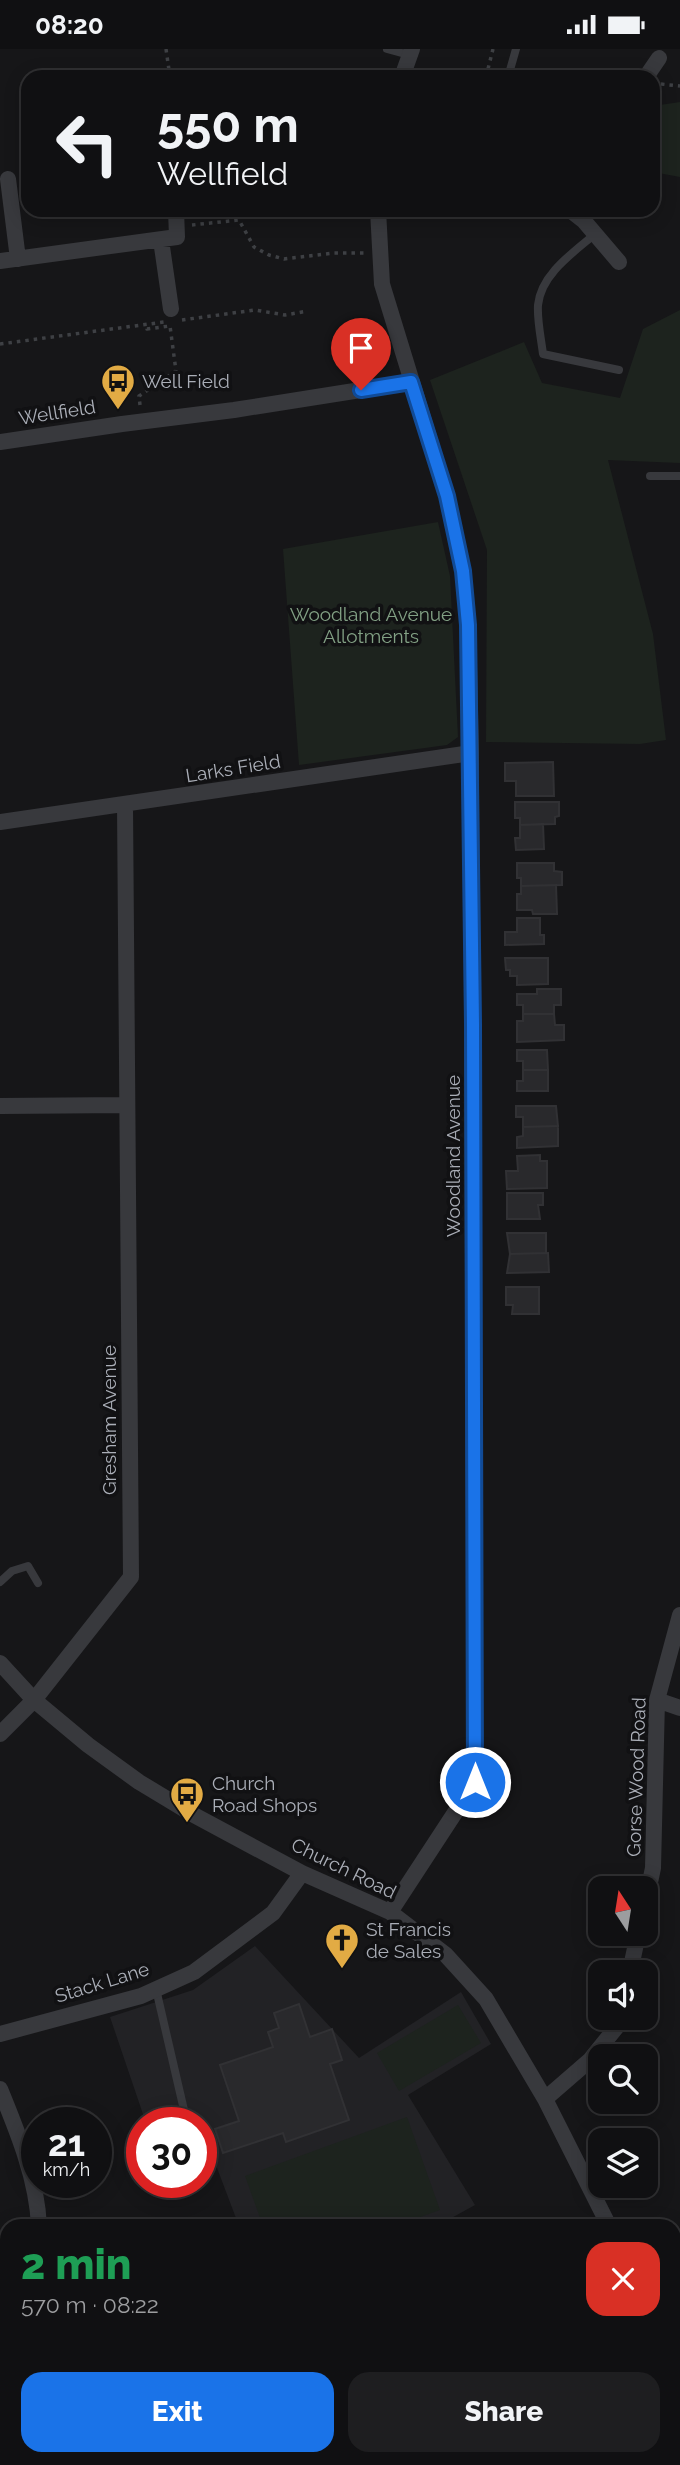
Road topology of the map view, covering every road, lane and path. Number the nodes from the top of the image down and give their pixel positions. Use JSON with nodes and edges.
{"nodes":[{"id":1,"x":166,"y":49,"type":"edge"},
{"id":2,"x":387,"y":49,"type":"edge"},
{"id":3,"x":493,"y":49,"type":"edge"},
{"id":4,"x":516,"y":49,"type":"edge"},
{"id":5,"x":410,"y":52,"type":"edge"},
{"id":6,"x":659,"y":58,"type":"dead end"},
{"id":7,"x":169,"y":70,"type":"edge"},
{"id":8,"x":404,"y":70,"type":"edge"},
{"id":9,"x":488,"y":70,"type":"edge"},
{"id":10,"x":510,"y":70,"type":"edge"},
{"id":11,"x":651,"y":70,"type":"edge"},
{"id":12,"x":660,"y":84,"type":"edge"},
{"id":13,"x":680,"y":86,"type":"edge"},
{"id":14,"x":8,"y":179,"type":"dead end"},
{"id":15,"x":378,"y":217,"type":"edge"},
{"id":16,"x":577,"y":217,"type":"edge"},
{"id":17,"x":176,"y":218,"type":"edge"},
{"id":18,"x":595,"y":234,"type":"junction"},
{"id":19,"x":161,"y":240,"type":"junction"},
{"id":20,"x":380,"y":252,"type":"junction"},
{"id":21,"x":18,"y":259,"type":"junction"},
{"id":22,"x":0,"y":261,"type":"edge"},
{"id":23,"x":620,"y":263,"type":"dead end"},
{"id":24,"x":171,"y":309,"type":"dead end"},
{"id":25,"x":308,"y":311,"type":"dead end"},
{"id":26,"x":147,"y":324,"type":"junction"},
{"id":27,"x":0,"y":344,"type":"edge"},
{"id":28,"x":619,"y":370,"type":"dead end"},
{"id":29,"x":411,"y":382,"type":"junction"},
{"id":30,"x":143,"y":421,"type":"junction"},
{"id":31,"x":0,"y":442,"type":"edge"},
{"id":32,"x":650,"y":476,"type":"dead end"},
{"id":33,"x":680,"y":476,"type":"edge"},
{"id":34,"x":471,"y":753,"type":"junction"},
{"id":35,"x":125,"y":805,"type":"junction"},
{"id":36,"x":0,"y":822,"type":"edge"},
{"id":37,"x":128,"y":1105,"type":"junction"},
{"id":38,"x":0,"y":1106,"type":"edge"},
{"id":39,"x":0,"y":1582,"type":"edge"},
{"id":40,"x":38,"y":1583,"type":"dead end"},
{"id":41,"x":680,"y":1615,"type":"edge"},
{"id":42,"x":0,"y":1663,"type":"edge"},
{"id":43,"x":34,"y":1700,"type":"junction"},
{"id":44,"x":657,"y":1700,"type":"junction"},
{"id":45,"x":680,"y":1709,"type":"edge"},
{"id":46,"x":0,"y":1734,"type":"edge"},
{"id":47,"x":302,"y":1873,"type":"junction"},
{"id":48,"x":651,"y":1876,"type":"edge"},
{"id":49,"x":390,"y":1912,"type":"junction"},
{"id":50,"x":156,"y":1989,"type":"junction"},
{"id":51,"x":613,"y":2030,"type":"edge"},
{"id":52,"x":0,"y":2034,"type":"edge"},
{"id":53,"x":0,"y":2089,"type":"edge"},
{"id":54,"x":545,"y":2099,"type":"junction"},
{"id":55,"x":183,"y":2107,"type":"edge"},
{"id":56,"x":39,"y":2219,"type":"edge"},
{"id":57,"x":605,"y":2219,"type":"edge"}],
"edges":[{"from":1,"to":7,"type":"path"},
{"from":2,"to":5,"type":"lane"},
{"from":3,"to":9,"type":"path"},
{"from":4,"to":10,"type":"lane"},
{"from":5,"to":8,"type":"street"},
{"from":6,"to":11,"type":"street"},
{"from":12,"to":13,"type":"path"},
{"from":14,"to":21,"type":"street"},
{"from":15,"to":20,"type":"street","name":"Woodland Avenue"},
{"from":16,"to":18,"type":"street"},
{"from":17,"to":19,"type":"street"},
{"from":17,"to":20,"type":"path"},
{"from":18,"to":23,"type":"street"},
{"from":18,"to":28,"type":"lane"},
{"from":19,"to":21,"type":"street"},
{"from":19,"to":24,"type":"street"},
{"from":20,"to":29,"type":"street","name":"Woodland Avenue"},
{"from":21,"to":22,"type":"street"},
{"from":25,"to":26,"type":"path"},
{"from":26,"to":27,"type":"path"},
{"from":26,"to":30,"type":"path"},
{"from":29,"to":30,"type":"street","name":"Wellfield"},
{"from":29,"to":34,"type":"street","name":"Woodland Avenue"},
{"from":30,"to":31,"type":"street","name":"Wellfield"},
{"from":32,"to":33,"type":"lane"},
{"from":34,"to":35,"type":"street","name":"Larks Field"},
{"from":34,"to":49,"type":"street","name":"Woodland Avenue"},
{"from":35,"to":36,"type":"street","name":"Larks Field"},
{"from":35,"to":37,"type":"street","name":"Gresham Avenue"},
{"from":37,"to":38,"type":"street"},
{"from":37,"to":43,"type":"street","name":"Gresham Avenue"},
{"from":39,"to":40,"type":"lane"},
{"from":41,"to":44,"type":"street","name":"Gorse Wood Road"},
{"from":42,"to":43,"type":"street","name":"Church Road"},
{"from":43,"to":46,"type":"street","name":"Gresham Avenue"},
{"from":43,"to":47,"type":"street","name":"Church Road"},
{"from":44,"to":45,"type":"street"},
{"from":44,"to":48,"type":"street","name":"Gorse Wood Road"},
{"from":47,"to":49,"type":"street","name":"Church Road"},
{"from":47,"to":50,"type":"street","name":"Stack Lane"},
{"from":49,"to":54,"type":"street","name":"Church Road"},
{"from":50,"to":52,"type":"street","name":"Stack Lane"},
{"from":50,"to":55,"type":"lane"},
{"from":51,"to":54,"type":"street"},
{"from":53,"to":56,"type":"street"},
{"from":54,"to":57,"type":"street","name":"Church Road"}]}
